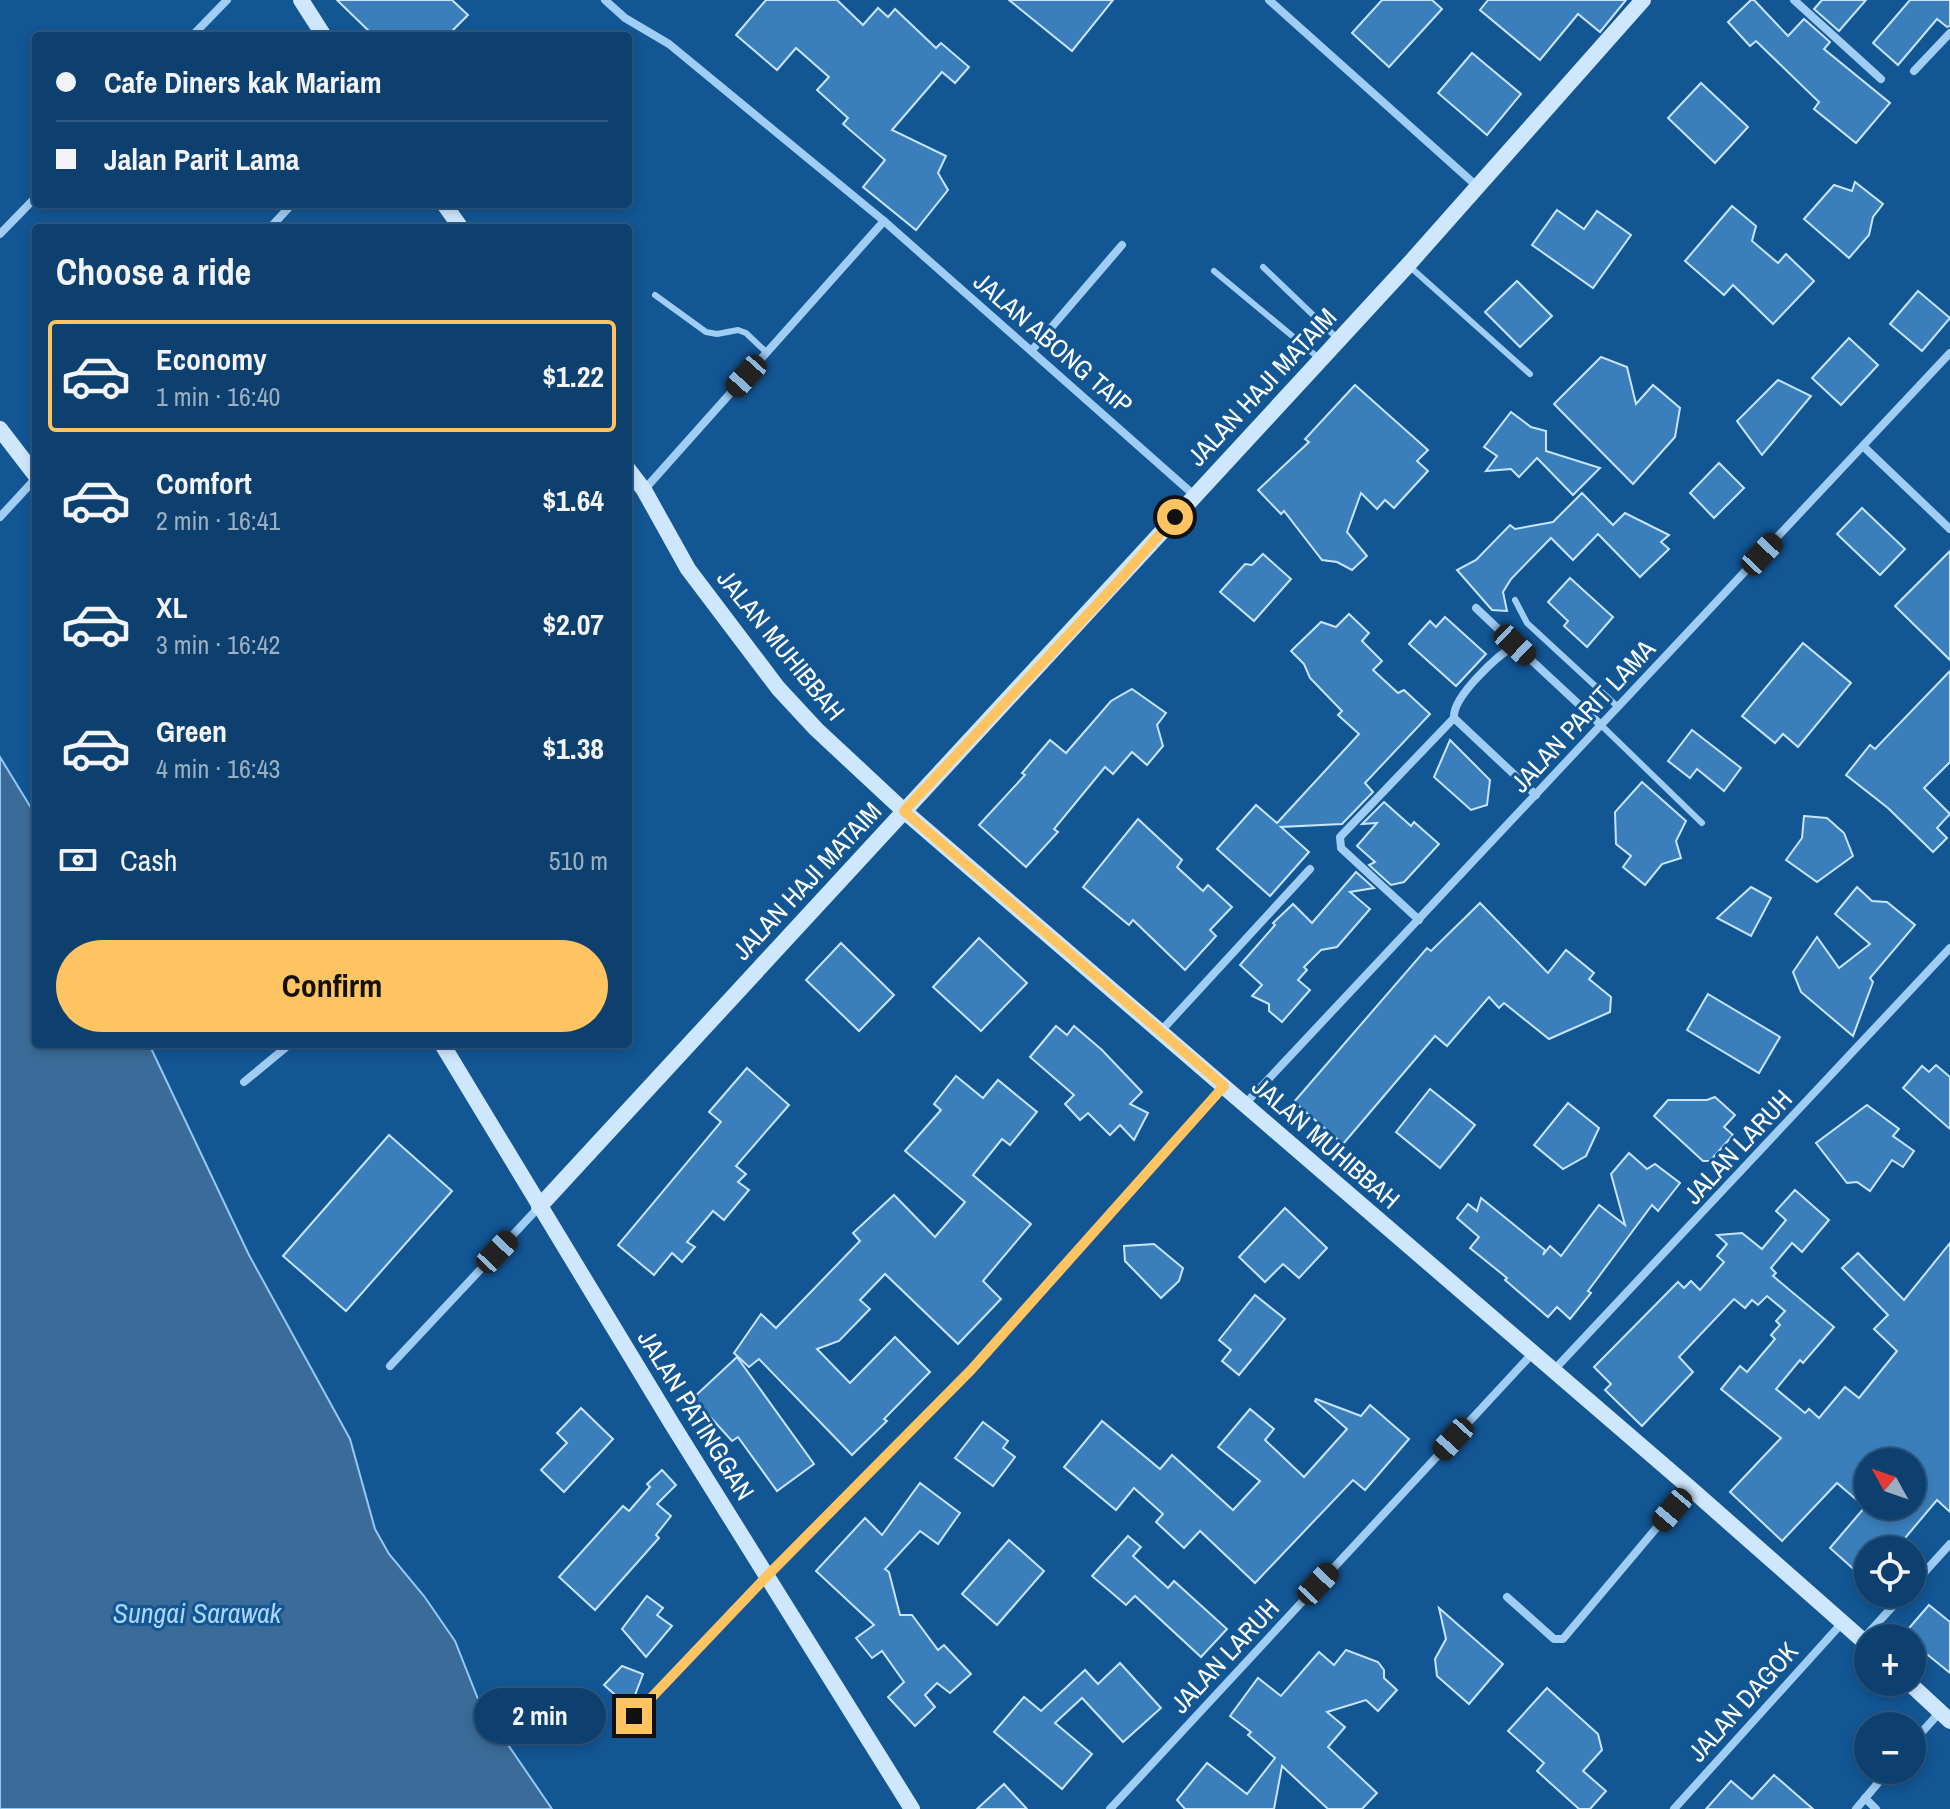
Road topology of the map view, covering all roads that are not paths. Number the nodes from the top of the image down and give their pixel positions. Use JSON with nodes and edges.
{"nodes":[{"id":1,"x":227,"y":0,"type":"edge"},
{"id":2,"x":301,"y":0,"type":"edge"},
{"id":3,"x":605,"y":0,"type":"edge"},
{"id":4,"x":1269,"y":0,"type":"edge"},
{"id":5,"x":1643,"y":0,"type":"edge"},
{"id":6,"x":1794,"y":0,"type":"edge"},
{"id":7,"x":196,"y":32,"type":"edge"},
{"id":8,"x":321,"y":32,"type":"edge"},
{"id":9,"x":1950,"y":33,"type":"edge"},
{"id":10,"x":1914,"y":71,"type":"dead end"},
{"id":11,"x":1881,"y":79,"type":"dead end"},
{"id":12,"x":1479,"y":188,"type":"junction"},
{"id":13,"x":32,"y":201,"type":"edge"},
{"id":14,"x":288,"y":208,"type":"edge"},
{"id":15,"x":884,"y":221,"type":"junction"},
{"id":16,"x":274,"y":224,"type":"edge"},
{"id":17,"x":0,"y":234,"type":"edge"},
{"id":18,"x":1122,"y":245,"type":"dead end"},
{"id":19,"x":1408,"y":265,"type":"junction"},
{"id":20,"x":1263,"y":267,"type":"dead end"},
{"id":21,"x":1214,"y":271,"type":"dead end"},
{"id":22,"x":655,"y":295,"type":"dead end"},
{"id":23,"x":1338,"y":339,"type":"junction"},
{"id":24,"x":1032,"y":350,"type":"junction"},
{"id":25,"x":767,"y":353,"type":"junction"},
{"id":26,"x":1950,"y":353,"type":"edge"},
{"id":27,"x":1320,"y":359,"type":"junction"},
{"id":28,"x":1530,"y":374,"type":"dead end"},
{"id":29,"x":0,"y":429,"type":"edge"},
{"id":30,"x":1863,"y":446,"type":"junction"},
{"id":31,"x":32,"y":472,"type":"edge"},
{"id":32,"x":632,"y":474,"type":"edge"},
{"id":33,"x":32,"y":481,"type":"edge"},
{"id":34,"x":644,"y":490,"type":"junction"},
{"id":35,"x":1194,"y":495,"type":"junction"},
{"id":36,"x":0,"y":517,"type":"edge"},
{"id":37,"x":1950,"y":529,"type":"edge"},
{"id":38,"x":1515,"y":600,"type":"dead end"},
{"id":39,"x":1476,"y":608,"type":"dead end"},
{"id":40,"x":1515,"y":645,"type":"junction"},
{"id":41,"x":1618,"y":707,"type":"junction"},
{"id":42,"x":1454,"y":718,"type":"junction"},
{"id":43,"x":1601,"y":725,"type":"junction"},
{"id":44,"x":1536,"y":795,"type":"junction"},
{"id":45,"x":904,"y":811,"type":"junction"},
{"id":46,"x":1702,"y":823,"type":"dead end"},
{"id":47,"x":1310,"y":869,"type":"dead end"},
{"id":48,"x":1419,"y":920,"type":"junction"},
{"id":49,"x":1950,"y":948,"type":"edge"},
{"id":50,"x":1161,"y":1031,"type":"junction"},
{"id":51,"x":285,"y":1048,"type":"edge"},
{"id":52,"x":445,"y":1048,"type":"edge"},
{"id":53,"x":244,"y":1082,"type":"dead end"},
{"id":54,"x":1224,"y":1086,"type":"junction"},
{"id":55,"x":1244,"y":1105,"type":"junction"},
{"id":56,"x":539,"y":1207,"type":"junction"},
{"id":57,"x":1532,"y":1354,"type":"junction"},
{"id":58,"x":390,"y":1366,"type":"dead end"},
{"id":59,"x":1553,"y":1371,"type":"junction"},
{"id":60,"x":1690,"y":1488,"type":"junction"},
{"id":61,"x":1950,"y":1544,"type":"edge"},
{"id":62,"x":1926,"y":1571,"type":"edge"},
{"id":63,"x":768,"y":1575,"type":"junction"},
{"id":64,"x":1507,"y":1597,"type":"dead end"},
{"id":65,"x":1893,"y":1608,"type":"edge"},
{"id":66,"x":1843,"y":1622,"type":"junction"},
{"id":67,"x":1880,"y":1624,"type":"edge"},
{"id":68,"x":1854,"y":1632,"type":"edge"},
{"id":69,"x":1923,"y":1696,"type":"edge"},
{"id":70,"x":634,"y":1716,"type":"dead end"},
{"id":71,"x":1945,"y":1716,"type":"edge"},
{"id":72,"x":1926,"y":1732,"type":"edge"},
{"id":73,"x":1877,"y":1784,"type":"edge"},
{"id":74,"x":1865,"y":1798,"type":"junction"},
{"id":75,"x":912,"y":1809,"type":"edge"},
{"id":76,"x":1110,"y":1809,"type":"edge"},
{"id":77,"x":1674,"y":1809,"type":"edge"},
{"id":78,"x":1856,"y":1809,"type":"edge"},
{"id":79,"x":1876,"y":1809,"type":"edge"}],
"edges":[{"from":1,"to":7,"type":"street"},
{"from":2,"to":8,"type":"main road"},
{"from":3,"to":15,"type":"street","name":"JALAN ABONG TAIP"},
{"from":4,"to":12,"type":"street"},
{"from":5,"to":12,"type":"main road","name":"JALAN HAJI MATAIM"},
{"from":6,"to":11,"type":"street"},
{"from":9,"to":10,"type":"street"},
{"from":12,"to":19,"type":"main road","name":"JALAN HAJI MATAIM"},
{"from":13,"to":17,"type":"street"},
{"from":14,"to":16,"type":"street"},
{"from":15,"to":24,"type":"street","name":"JALAN ABONG TAIP"},
{"from":15,"to":25,"type":"street"},
{"from":18,"to":24,"type":"street"},
{"from":19,"to":23,"type":"main road","name":"JALAN HAJI MATAIM"},
{"from":19,"to":28,"type":"lane"},
{"from":20,"to":23,"type":"lane"},
{"from":21,"to":27,"type":"lane"},
{"from":22,"to":25,"type":"lane"},
{"from":23,"to":27,"type":"main road","name":"JALAN HAJI MATAIM"},
{"from":24,"to":35,"type":"street","name":"JALAN ABONG TAIP"},
{"from":25,"to":34,"type":"street"},
{"from":26,"to":30,"type":"street","name":"JALAN PARIT LAMA"},
{"from":27,"to":35,"type":"main road","name":"JALAN HAJI MATAIM"},
{"from":29,"to":31,"type":"main road"},
{"from":30,"to":37,"type":"street"},
{"from":30,"to":41,"type":"street","name":"JALAN PARIT LAMA"},
{"from":32,"to":34,"type":"main road","name":"JALAN MUHIBBAH"},
{"from":33,"to":36,"type":"street"},
{"from":34,"to":45,"type":"main road","name":"JALAN MUHIBBAH"},
{"from":35,"to":45,"type":"main road","name":"JALAN HAJI MATAIM"},
{"from":38,"to":41,"type":"lane"},
{"from":39,"to":40,"type":"street"},
{"from":40,"to":42,"type":"street"},
{"from":40,"to":43,"type":"street"},
{"from":41,"to":43,"type":"street","name":"JALAN PARIT LAMA"},
{"from":42,"to":44,"type":"street"},
{"from":42,"to":48,"type":"street"},
{"from":43,"to":44,"type":"street","name":"JALAN PARIT LAMA"},
{"from":43,"to":46,"type":"lane"},
{"from":44,"to":48,"type":"street","name":"JALAN PARIT LAMA"},
{"from":45,"to":50,"type":"main road","name":"JALAN MUHIBBAH"},
{"from":45,"to":56,"type":"main road","name":"JALAN HAJI MATAIM"},
{"from":47,"to":50,"type":"street"},
{"from":48,"to":55,"type":"street","name":"JALAN PARIT LAMA"},
{"from":49,"to":59,"type":"street","name":"JALAN LARUH"},
{"from":50,"to":54,"type":"main road","name":"JALAN MUHIBBAH"},
{"from":51,"to":53,"type":"street"},
{"from":52,"to":56,"type":"main road","name":"JALAN PATINGGAN"},
{"from":54,"to":55,"type":"main road","name":"JALAN MUHIBBAH"},
{"from":54,"to":63,"type":"street"},
{"from":55,"to":57,"type":"main road","name":"JALAN MUHIBBAH"},
{"from":56,"to":58,"type":"street","name":"JALAN HAJI MATAIM"},
{"from":56,"to":63,"type":"main road","name":"JALAN PATINGGAN"},
{"from":57,"to":59,"type":"main road","name":"JALAN MUHIBBAH"},
{"from":57,"to":76,"type":"street","name":"JALAN LARUH"},
{"from":59,"to":60,"type":"main road","name":"JALAN MUHIBBAH"},
{"from":60,"to":64,"type":"street"},
{"from":60,"to":66,"type":"main road","name":"JALAN MUHIBBAH"},
{"from":61,"to":62,"type":"street"},
{"from":63,"to":70,"type":"street"},
{"from":63,"to":75,"type":"main road","name":"JALAN PATINGGAN"},
{"from":65,"to":67,"type":"street"},
{"from":66,"to":68,"type":"main road","name":"JALAN MUHIBBAH"},
{"from":66,"to":77,"type":"street","name":"JALAN DAGOK"},
{"from":69,"to":71,"type":"main road"},
{"from":71,"to":72,"type":"street"},
{"from":73,"to":74,"type":"street"},
{"from":74,"to":78,"type":"street"},
{"from":74,"to":79,"type":"street"}]}
